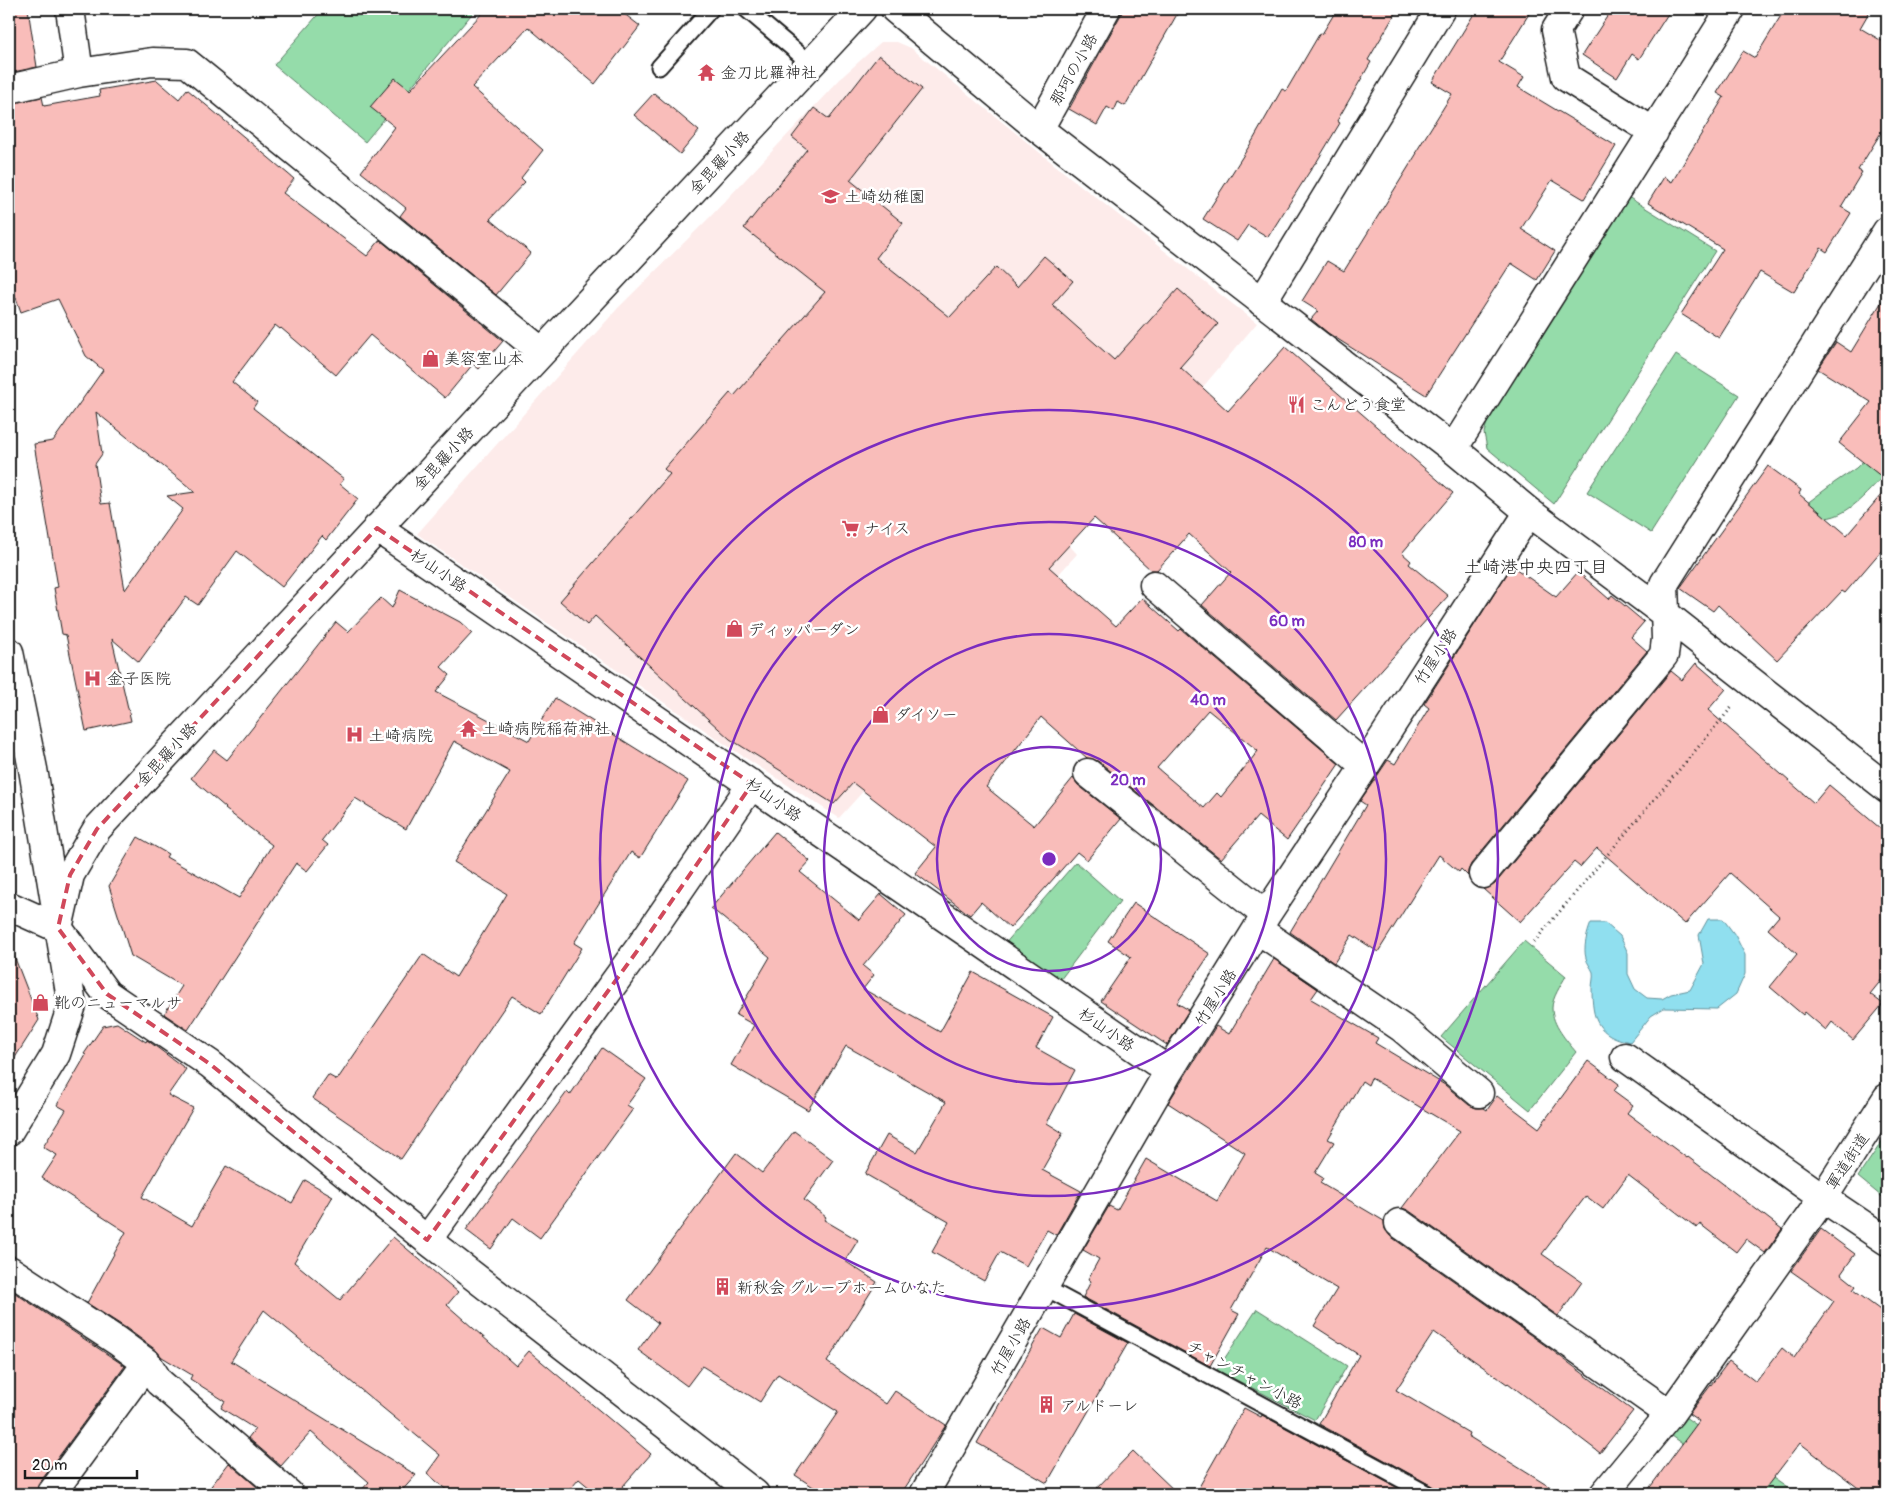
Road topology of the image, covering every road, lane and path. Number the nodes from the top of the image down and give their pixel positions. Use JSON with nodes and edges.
{"nodes":[{"id":1,"x":70,"y":9,"type":"edge"},
{"id":2,"x":711,"y":9,"type":"edge"},
{"id":3,"x":746,"y":9,"type":"edge"},
{"id":4,"x":862,"y":9,"type":"edge"},
{"id":5,"x":895,"y":9,"type":"edge"},
{"id":6,"x":1106,"y":9,"type":"edge"},
{"id":7,"x":1441,"y":9,"type":"edge"},
{"id":8,"x":1569,"y":9,"type":"edge"},
{"id":9,"x":1731,"y":9,"type":"edge"},
{"id":10,"x":811,"y":64,"type":"junction"},
{"id":11,"x":659,"y":67,"type":"dead end"},
{"id":12,"x":79,"y":73,"type":"junction"},
{"id":13,"x":9,"y":89,"type":"edge"},
{"id":14,"x":1039,"y":129,"type":"junction"},
{"id":15,"x":1654,"y":132,"type":"junction"},
{"id":16,"x":1887,"y":231,"type":"edge"},
{"id":17,"x":1262,"y":302,"type":"junction"},
{"id":18,"x":542,"y":352,"type":"junction"},
{"id":19,"x":1454,"y":449,"type":"junction"},
{"id":20,"x":1528,"y":512,"type":"junction"},
{"id":21,"x":377,"y":528,"type":"junction"},
{"id":22,"x":1154,"y":585,"type":"dead end"},
{"id":23,"x":1664,"y":613,"type":"junction"},
{"id":24,"x":9,"y":652,"type":"edge"},
{"id":25,"x":1752,"y":683,"type":"junction"},
{"id":26,"x":1365,"y":766,"type":"junction"},
{"id":27,"x":1088,"y":773,"type":"dead end"},
{"id":28,"x":752,"y":784,"type":"junction"},
{"id":29,"x":1887,"y":788,"type":"edge"},
{"id":30,"x":1482,"y":874,"type":"dead end"},
{"id":31,"x":9,"y":906,"type":"edge"},
{"id":32,"x":1262,"y":922,"type":"junction"},
{"id":33,"x":58,"y":928,"type":"junction"},
{"id":34,"x":1534,"y":942,"type":"dead end"},
{"id":35,"x":1625,"y":1057,"type":"dead end"},
{"id":36,"x":1169,"y":1071,"type":"junction"},
{"id":37,"x":1479,"y":1093,"type":"dead end"},
{"id":38,"x":1887,"y":1098,"type":"edge"},
{"id":39,"x":9,"y":1131,"type":"edge"},
{"id":40,"x":1823,"y":1198,"type":"junction"},
{"id":41,"x":1399,"y":1223,"type":"dead end"},
{"id":42,"x":427,"y":1240,"type":"junction"},
{"id":43,"x":1887,"y":1241,"type":"edge"},
{"id":44,"x":9,"y":1270,"type":"edge"},
{"id":45,"x":1044,"y":1286,"type":"junction"},
{"id":46,"x":147,"y":1363,"type":"junction"},
{"id":47,"x":1670,"y":1414,"type":"junction"},
{"id":48,"x":51,"y":1494,"type":"edge"},
{"id":49,"x":289,"y":1494,"type":"edge"},
{"id":50,"x":755,"y":1494,"type":"edge"},
{"id":51,"x":924,"y":1494,"type":"edge"},
{"id":52,"x":1428,"y":1494,"type":"edge"},
{"id":53,"x":1604,"y":1494,"type":"edge"}],
"edges":[{"from":1,"to":12,"type":"street"},
{"from":2,"to":11,"type":"lane"},
{"from":3,"to":10,"type":"lane"},
{"from":4,"to":10,"type":"street","name":"金毘羅小路"},
{"from":5,"to":14,"type":"street"},
{"from":6,"to":14,"type":"street","name":"那珂の小路"},
{"from":7,"to":17,"type":"street"},
{"from":8,"to":15,"type":"street"},
{"from":9,"to":15,"type":"street"},
{"from":10,"to":18,"type":"street","name":"金毘羅小路"},
{"from":12,"to":13,"type":"street"},
{"from":12,"to":18,"type":"street"},
{"from":14,"to":17,"type":"street"},
{"from":15,"to":19,"type":"street"},
{"from":16,"to":23,"type":"street"},
{"from":17,"to":19,"type":"street"},
{"from":18,"to":21,"type":"street","name":"金毘羅小路"},
{"from":19,"to":20,"type":"street"},
{"from":20,"to":23,"type":"street"},
{"from":20,"to":26,"type":"street","name":"竹屋小路"},
{"from":21,"to":28,"type":"street","name":"杉山小路"},
{"from":21,"to":33,"type":"street","name":"金毘羅小路"},
{"from":22,"to":26,"type":"street"},
{"from":23,"to":25,"type":"street"},
{"from":23,"to":30,"type":"street"},
{"from":24,"to":33,"type":"street"},
{"from":25,"to":29,"type":"street"},
{"from":25,"to":34,"type":"path"},
{"from":26,"to":32,"type":"street","name":"竹屋小路"},
{"from":27,"to":32,"type":"street"},
{"from":28,"to":36,"type":"street","name":"杉山小路"},
{"from":28,"to":42,"type":"street"},
{"from":31,"to":33,"type":"street"},
{"from":32,"to":36,"type":"street","name":"竹屋小路"},
{"from":32,"to":37,"type":"street"},
{"from":33,"to":39,"type":"street"},
{"from":33,"to":42,"type":"street"},
{"from":35,"to":40,"type":"street"},
{"from":36,"to":45,"type":"street","name":"竹屋小路"},
{"from":38,"to":40,"type":"street","name":"軍道街道"},
{"from":40,"to":43,"type":"street"},
{"from":40,"to":47,"type":"street","name":"軍道街道"},
{"from":41,"to":47,"type":"street"},
{"from":42,"to":50,"type":"street"},
{"from":44,"to":46,"type":"street"},
{"from":45,"to":51,"type":"street","name":"竹屋小路"},
{"from":45,"to":52,"type":"lane","name":"チャンチャン小路"},
{"from":46,"to":48,"type":"street"},
{"from":46,"to":49,"type":"street"},
{"from":47,"to":53,"type":"street","name":"軍道街道"}]}
